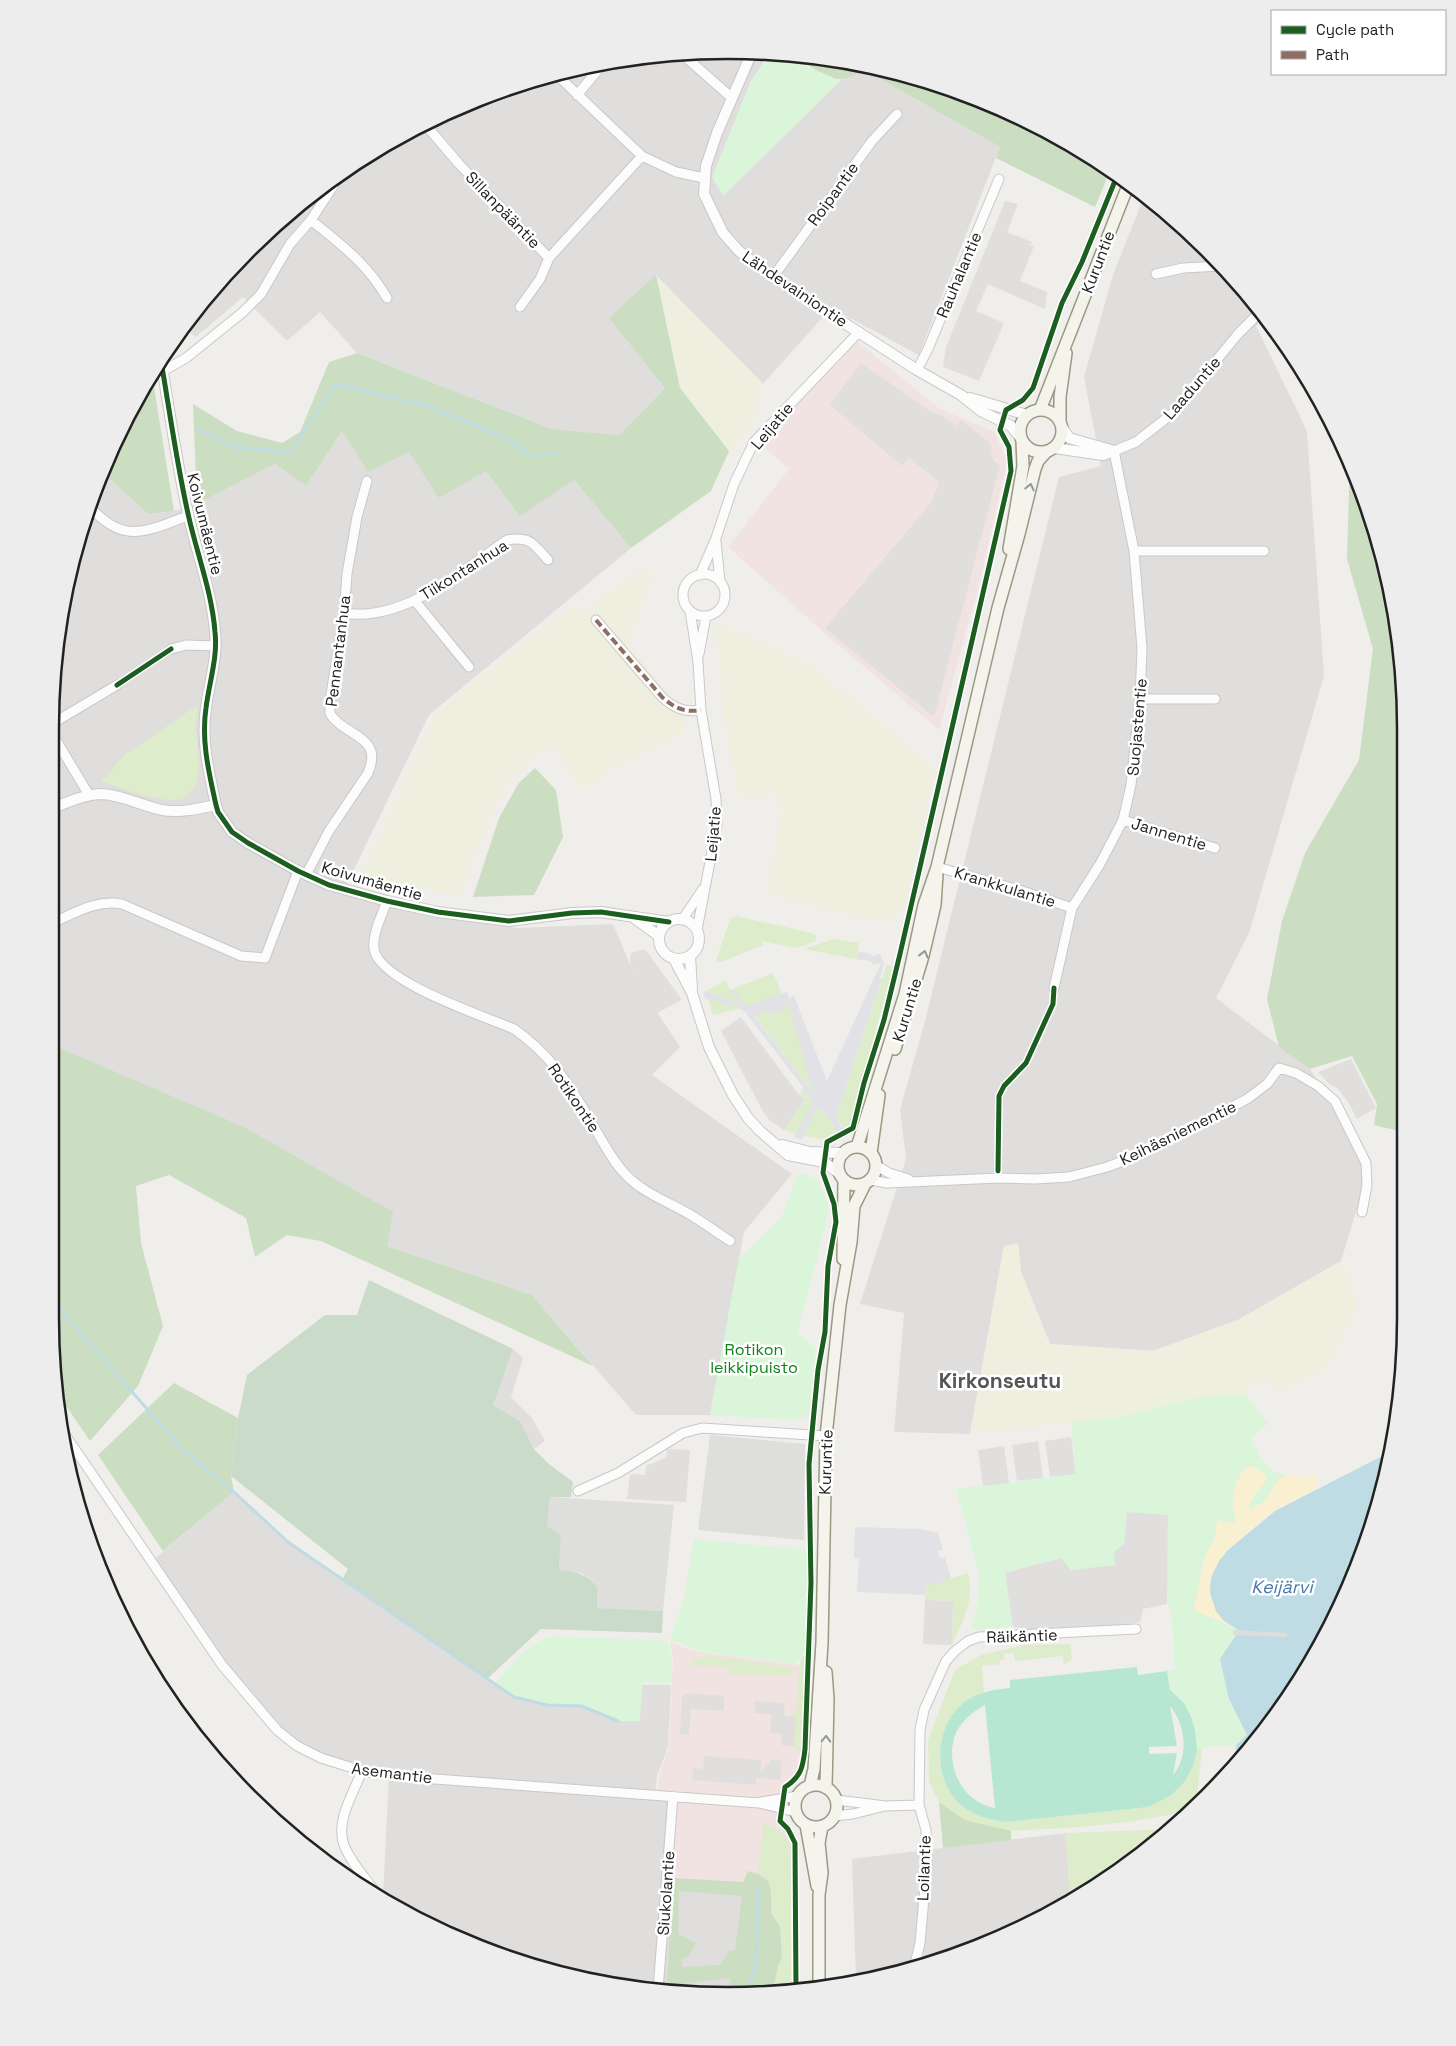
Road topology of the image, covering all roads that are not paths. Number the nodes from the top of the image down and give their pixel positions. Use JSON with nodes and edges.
{"nodes":[{"id":1,"x":749,"y":59,"type":"edge"},
{"id":2,"x":689,"y":60,"type":"edge"},
{"id":3,"x":596,"y":72,"type":"edge"},
{"id":4,"x":562,"y":80,"type":"edge"},
{"id":5,"x":577,"y":95,"type":"junction"},
{"id":6,"x":732,"y":98,"type":"junction"},
{"id":7,"x":897,"y":114,"type":"dead end"},
{"id":8,"x":429,"y":129,"type":"edge"},
{"id":9,"x":642,"y":156,"type":"junction"},
{"id":10,"x":704,"y":178,"type":"junction"},
{"id":11,"x":999,"y":180,"type":"dead end"},
{"id":12,"x":330,"y":190,"type":"edge"},
{"id":13,"x":1126,"y":191,"type":"edge"},
{"id":14,"x":311,"y":220,"type":"junction"},
{"id":15,"x":549,"y":258,"type":"junction"},
{"id":16,"x":1212,"y":266,"type":"edge"},
{"id":17,"x":1156,"y":274,"type":"dead end"},
{"id":18,"x":773,"y":277,"type":"junction"},
{"id":19,"x":387,"y":298,"type":"dead end"},
{"id":20,"x":520,"y":307,"type":"dead end"},
{"id":21,"x":1255,"y":317,"type":"edge"},
{"id":22,"x":858,"y":332,"type":"junction"},
{"id":23,"x":1068,"y":343,"type":"junction"},
{"id":24,"x":166,"y":365,"type":"edge"},
{"id":25,"x":163,"y":370,"type":"edge"},
{"id":26,"x":917,"y":370,"type":"junction"},
{"id":27,"x":961,"y":395,"type":"junction"},
{"id":28,"x":1040,"y":410,"type":"junction"},
{"id":29,"x":1027,"y":415,"type":"junction"},
{"id":30,"x":1061,"y":424,"type":"junction"},
{"id":31,"x":1021,"y":439,"type":"junction"},
{"id":32,"x":1050,"y":450,"type":"junction"},
{"id":33,"x":1114,"y":451,"type":"junction"},
{"id":34,"x":367,"y":481,"type":"dead end"},
{"id":35,"x":95,"y":512,"type":"edge"},
{"id":36,"x":188,"y":516,"type":"junction"},
{"id":37,"x":716,"y":538,"type":"junction"},
{"id":38,"x":1134,"y":551,"type":"junction"},
{"id":39,"x":1264,"y":551,"type":"dead end"},
{"id":40,"x":548,"y":560,"type":"dead end"},
{"id":41,"x":700,"y":575,"type":"junction"},
{"id":42,"x":720,"y":582,"type":"junction"},
{"id":43,"x":1003,"y":585,"type":"junction"},
{"id":44,"x":415,"y":601,"type":"junction"},
{"id":45,"x":690,"y":611,"type":"junction"},
{"id":46,"x":344,"y":613,"type":"junction"},
{"id":47,"x":706,"y":616,"type":"junction"},
{"id":48,"x":596,"y":620,"type":"dead end"},
{"id":49,"x":216,"y":646,"type":"junction"},
{"id":50,"x":171,"y":649,"type":"dead end"},
{"id":51,"x":698,"y":662,"type":"junction"},
{"id":52,"x":469,"y":667,"type":"dead end"},
{"id":53,"x":117,"y":685,"type":"dead end"},
{"id":54,"x":1140,"y":699,"type":"junction"},
{"id":55,"x":1216,"y":699,"type":"dead end"},
{"id":56,"x":701,"y":710,"type":"junction"},
{"id":57,"x":59,"y":720,"type":"edge"},
{"id":58,"x":59,"y":745,"type":"edge"},
{"id":59,"x":89,"y":795,"type":"junction"},
{"id":60,"x":216,"y":805,"type":"junction"},
{"id":61,"x":59,"y":806,"type":"edge"},
{"id":62,"x":1123,"y":820,"type":"junction"},
{"id":63,"x":1215,"y":848,"type":"dead end"},
{"id":64,"x":937,"y":867,"type":"junction"},
{"id":65,"x":302,"y":873,"type":"junction"},
{"id":66,"x":705,"y":887,"type":"junction"},
{"id":67,"x":387,"y":901,"type":"junction"},
{"id":68,"x":1072,"y":908,"type":"junction"},
{"id":69,"x":633,"y":918,"type":"junction"},
{"id":70,"x":59,"y":920,"type":"edge"},
{"id":71,"x":682,"y":920,"type":"junction"},
{"id":72,"x":669,"y":922,"type":"junction"},
{"id":73,"x":697,"y":930,"type":"junction"},
{"id":74,"x":659,"y":936,"type":"junction"},
{"id":75,"x":690,"y":956,"type":"junction"},
{"id":76,"x":674,"y":959,"type":"junction"},
{"id":77,"x":1054,"y":988,"type":"dead end"},
{"id":78,"x":692,"y":993,"type":"junction"},
{"id":79,"x":770,"y":1140,"type":"junction"},
{"id":80,"x":857,"y":1147,"type":"junction"},
{"id":81,"x":871,"y":1152,"type":"junction"},
{"id":82,"x":844,"y":1153,"type":"junction"},
{"id":83,"x":876,"y":1166,"type":"junction"},
{"id":84,"x":842,"y":1177,"type":"junction"},
{"id":85,"x":916,"y":1181,"type":"junction"},
{"id":86,"x":868,"y":1182,"type":"junction"},
{"id":87,"x":1362,"y":1212,"type":"dead end"},
{"id":88,"x":730,"y":1242,"type":"dead end"},
{"id":89,"x":844,"y":1281,"type":"junction"},
{"id":90,"x":826,"y":1436,"type":"junction"},
{"id":91,"x":71,"y":1443,"type":"edge"},
{"id":92,"x":578,"y":1491,"type":"dead end"},
{"id":93,"x":1136,"y":1629,"type":"dead end"},
{"id":94,"x":822,"y":1643,"type":"junction"},
{"id":95,"x":362,"y":1771,"type":"junction"},
{"id":96,"x":810,"y":1786,"type":"junction"},
{"id":97,"x":826,"y":1788,"type":"junction"},
{"id":98,"x":673,"y":1796,"type":"junction"},
{"id":99,"x":798,"y":1796,"type":"junction"},
{"id":100,"x":836,"y":1800,"type":"junction"},
{"id":101,"x":759,"y":1803,"type":"junction"},
{"id":102,"x":919,"y":1805,"type":"junction"},
{"id":103,"x":886,"y":1806,"type":"junction"},
{"id":104,"x":796,"y":1812,"type":"junction"},
{"id":105,"x":834,"y":1816,"type":"junction"},
{"id":106,"x":806,"y":1824,"type":"junction"},
{"id":107,"x":822,"y":1826,"type":"junction"},
{"id":108,"x":368,"y":1882,"type":"edge"},
{"id":109,"x":819,"y":1896,"type":"junction"},
{"id":110,"x":916,"y":1960,"type":"edge"},
{"id":111,"x":819,"y":1981,"type":"edge"},
{"id":112,"x":658,"y":1984,"type":"edge"}],
"edges":[{"from":1,"to":6,"type":"street","name":"Lähdevainiontie"},
{"from":2,"to":6,"type":"street"},
{"from":3,"to":5,"type":"street"},
{"from":4,"to":5,"type":"street"},
{"from":5,"to":9,"type":"street"},
{"from":6,"to":10,"type":"street","name":"Lähdevainiontie"},
{"from":7,"to":18,"type":"street","name":"Roipantie"},
{"from":8,"to":15,"type":"street","name":"Sillanpääntie"},
{"from":9,"to":10,"type":"street"},
{"from":9,"to":15,"type":"street","name":"Sillanpääntie"},
{"from":10,"to":18,"type":"street","name":"Lähdevainiontie"},
{"from":11,"to":26,"type":"street","name":"Rauhalantie"},
{"from":12,"to":14,"type":"street"},
{"from":13,"to":23,"type":"main road","name":"Kuruntie"},
{"from":14,"to":19,"type":"street"},
{"from":14,"to":24,"type":"street"},
{"from":15,"to":20,"type":"street"},
{"from":16,"to":17,"type":"street"},
{"from":18,"to":22,"type":"street","name":"Lähdevainiontie"},
{"from":21,"to":33,"type":"street","name":"Laaduntie"},
{"from":22,"to":26,"type":"street","name":"Lähdevainiontie"},
{"from":22,"to":37,"type":"street","name":"Leijatie"},
{"from":23,"to":28,"type":"main road","name":"Kuruntie"},
{"from":23,"to":30,"type":"main road","name":"Kuruntie"},
{"from":25,"to":36,"type":"street","name":"Koivumäentie"},
{"from":26,"to":27,"type":"street","name":"Lähdevainiontie"},
{"from":27,"to":29,"type":"street","name":"Lähdevainiontie"},
{"from":27,"to":31,"type":"street","name":"Lähdevainiontie"},
{"from":28,"to":29,"type":"main road"},
{"from":28,"to":30,"type":"main road"},
{"from":29,"to":31,"type":"main road"},
{"from":30,"to":32,"type":"main road"},
{"from":30,"to":33,"type":"street"},
{"from":31,"to":32,"type":"main road"},
{"from":31,"to":43,"type":"main road","name":"Kuruntie"},
{"from":32,"to":33,"type":"street","name":"Laaduntie"},
{"from":43,"to":32,"type":"main road","name":"Kuruntie","one_way":true},
{"from":33,"to":38,"type":"street","name":"Suojastentie"},
{"from":34,"to":46,"type":"street","name":"Pennantanhua"},
{"from":35,"to":36,"type":"street"},
{"from":36,"to":49,"type":"street","name":"Koivumäentie"},
{"from":37,"to":41,"type":"street","name":"Leijatie"},
{"from":37,"to":42,"type":"street","name":"Leijatie"},
{"from":38,"to":39,"type":"street"},
{"from":38,"to":54,"type":"street","name":"Suojastentie"},
{"from":40,"to":44,"type":"street","name":"Tiikontanhua"},
{"from":41,"to":42,"type":"street"},
{"from":41,"to":45,"type":"street","name":"Leijatie"},
{"from":42,"to":47,"type":"street","name":"Leijatie"},
{"from":43,"to":64,"type":"main road","name":"Kuruntie"},
{"from":44,"to":46,"type":"street","name":"Tiikontanhua"},
{"from":44,"to":52,"type":"street"},
{"from":45,"to":47,"type":"street"},
{"from":45,"to":51,"type":"street","name":"Leijatie"},
{"from":46,"to":65,"type":"street","name":"Pennantanhua"},
{"from":47,"to":51,"type":"street","name":"Leijatie"},
{"from":48,"to":56,"type":"street"},
{"from":49,"to":50,"type":"street"},
{"from":49,"to":60,"type":"street","name":"Koivumäentie"},
{"from":51,"to":56,"type":"street","name":"Leijatie"},
{"from":53,"to":57,"type":"street"},
{"from":54,"to":55,"type":"street"},
{"from":54,"to":62,"type":"street","name":"Suojastentie"},
{"from":56,"to":66,"type":"street","name":"Leijatie"},
{"from":58,"to":59,"type":"street"},
{"from":59,"to":60,"type":"street"},
{"from":59,"to":61,"type":"street"},
{"from":60,"to":65,"type":"street","name":"Koivumäentie"},
{"from":62,"to":63,"type":"street","name":"Jannentie"},
{"from":62,"to":68,"type":"street","name":"Suojastentie"},
{"from":64,"to":68,"type":"street","name":"Krankkulantie"},
{"from":64,"to":80,"type":"main road","name":"Kuruntie"},
{"from":81,"to":64,"type":"main road","name":"Kuruntie","one_way":true},
{"from":65,"to":67,"type":"street","name":"Koivumäentie"},
{"from":65,"to":70,"type":"street"},
{"from":66,"to":71,"type":"street","name":"Leijatie"},
{"from":66,"to":73,"type":"street","name":"Leijatie"},
{"from":67,"to":69,"type":"street","name":"Koivumäentie"},
{"from":67,"to":88,"type":"street","name":"Rotikontie"},
{"from":68,"to":77,"type":"street","name":"Suojastentie"},
{"from":69,"to":72,"type":"street","name":"Koivumäentie"},
{"from":69,"to":74,"type":"street","name":"Koivumäentie"},
{"from":71,"to":72,"type":"street"},
{"from":71,"to":73,"type":"street"},
{"from":72,"to":74,"type":"street"},
{"from":73,"to":75,"type":"street"},
{"from":74,"to":76,"type":"street"},
{"from":75,"to":76,"type":"street"},
{"from":75,"to":78,"type":"street"},
{"from":76,"to":78,"type":"street"},
{"from":78,"to":79,"type":"street"},
{"from":79,"to":82,"type":"street"},
{"from":79,"to":84,"type":"street"},
{"from":80,"to":81,"type":"main road"},
{"from":80,"to":82,"type":"main road"},
{"from":81,"to":83,"type":"main road"},
{"from":82,"to":84,"type":"main road"},
{"from":83,"to":85,"type":"street","name":"Keihäsniementie"},
{"from":83,"to":86,"type":"main road"},
{"from":84,"to":86,"type":"main road"},
{"from":84,"to":89,"type":"main road","name":"Kuruntie"},
{"from":85,"to":86,"type":"street","name":"Keihäsniementie"},
{"from":85,"to":87,"type":"street","name":"Keihäsniementie"},
{"from":86,"to":89,"type":"main road","name":"Kuruntie"},
{"from":89,"to":90,"type":"main road","name":"Kuruntie"},
{"from":90,"to":92,"type":"street"},
{"from":90,"to":94,"type":"main road","name":"Kuruntie"},
{"from":91,"to":95,"type":"street","name":"Asemantie"},
{"from":93,"to":102,"type":"street","name":"Räikäntie"},
{"from":94,"to":96,"type":"main road","name":"Kuruntie"},
{"from":97,"to":94,"type":"main road","name":"Kuruntie","one_way":true},
{"from":95,"to":98,"type":"street","name":"Asemantie"},
{"from":95,"to":108,"type":"street"},
{"from":96,"to":97,"type":"main road"},
{"from":96,"to":99,"type":"main road"},
{"from":97,"to":100,"type":"main road"},
{"from":98,"to":101,"type":"street","name":"Asemantie"},
{"from":98,"to":112,"type":"street","name":"Siukolantie"},
{"from":99,"to":101,"type":"street","name":"Asemantie"},
{"from":99,"to":104,"type":"main road"},
{"from":100,"to":103,"type":"street"},
{"from":100,"to":105,"type":"main road"},
{"from":101,"to":104,"type":"street","name":"Asemantie"},
{"from":102,"to":103,"type":"street"},
{"from":102,"to":110,"type":"street","name":"Loilantie"},
{"from":103,"to":105,"type":"street"},
{"from":104,"to":106,"type":"main road"},
{"from":105,"to":107,"type":"main road"},
{"from":106,"to":107,"type":"main road"},
{"from":106,"to":109,"type":"main road"},
{"from":107,"to":109,"type":"main road"},
{"from":109,"to":111,"type":"main road"}]}
